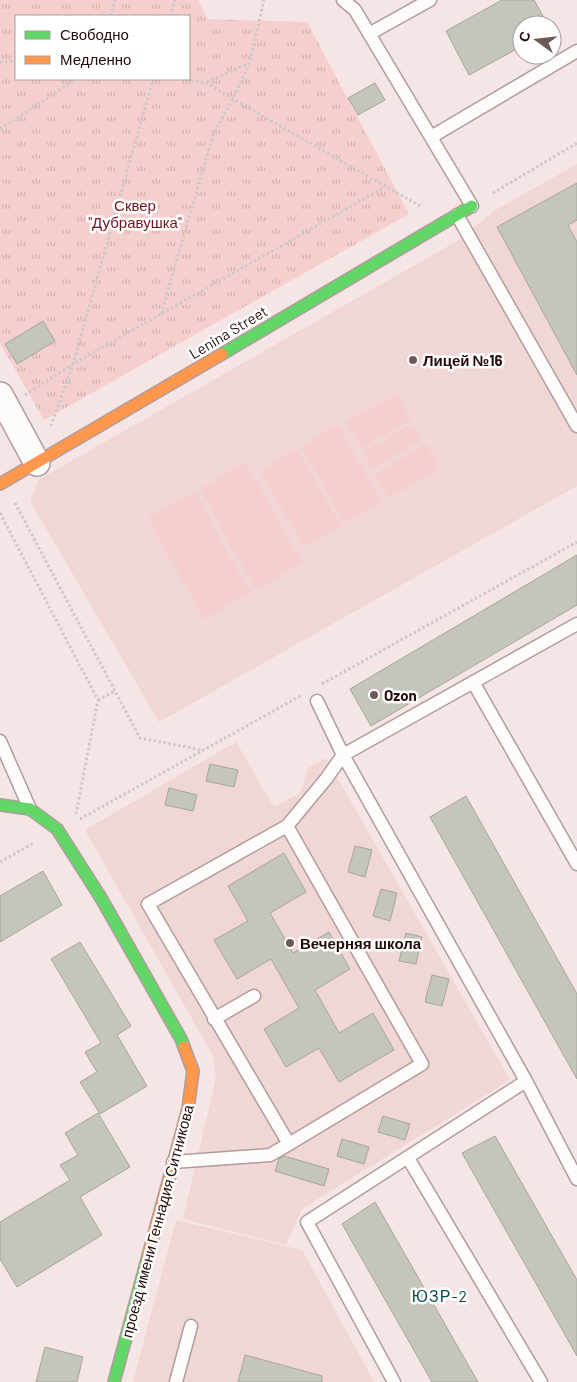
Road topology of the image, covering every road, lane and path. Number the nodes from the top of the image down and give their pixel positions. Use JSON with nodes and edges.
{"nodes":[{"id":1,"x":116,"y":0,"type":"edge"},
{"id":2,"x":175,"y":0,"type":"edge"},
{"id":3,"x":264,"y":0,"type":"edge"},
{"id":4,"x":342,"y":0,"type":"edge"},
{"id":5,"x":430,"y":0,"type":"edge"},
{"id":6,"x":110,"y":15,"type":"edge"},
{"id":7,"x":170,"y":15,"type":"edge"},
{"id":8,"x":370,"y":34,"type":"junction"},
{"id":9,"x":577,"y":51,"type":"edge"},
{"id":10,"x":15,"y":61,"type":"edge"},
{"id":11,"x":0,"y":62,"type":"edge"},
{"id":12,"x":250,"y":62,"type":"junction"},
{"id":13,"x":74,"y":80,"type":"edge"},
{"id":14,"x":153,"y":80,"type":"edge"},
{"id":15,"x":188,"y":80,"type":"edge"},
{"id":16,"x":207,"y":83,"type":"junction"},
{"id":17,"x":233,"y":99,"type":"junction"},
{"id":18,"x":0,"y":129,"type":"edge"},
{"id":19,"x":431,"y":137,"type":"junction"},
{"id":20,"x":577,"y":143,"type":"edge"},
{"id":21,"x":385,"y":187,"type":"junction"},
{"id":22,"x":472,"y":206,"type":"junction"},
{"id":23,"x":427,"y":210,"type":"dead end"},
{"id":24,"x":457,"y":215,"type":"junction"},
{"id":25,"x":161,"y":314,"type":"junction"},
{"id":26,"x":73,"y":364,"type":"junction"},
{"id":27,"x":4,"y":402,"type":"edge"},
{"id":28,"x":577,"y":426,"type":"edge"},
{"id":29,"x":50,"y":427,"type":"dead end"},
{"id":30,"x":37,"y":462,"type":"junction"},
{"id":31,"x":0,"y":484,"type":"edge"},
{"id":32,"x":12,"y":497,"type":"dead end"},
{"id":33,"x":0,"y":513,"type":"edge"},
{"id":34,"x":577,"y":542,"type":"edge"},
{"id":35,"x":577,"y":624,"type":"edge"},
{"id":36,"x":473,"y":682,"type":"junction"},
{"id":37,"x":317,"y":687,"type":"dead end"},
{"id":38,"x":115,"y":691,"type":"junction"},
{"id":39,"x":313,"y":696,"type":"joint"},
{"id":40,"x":98,"y":700,"type":"junction"},
{"id":41,"x":0,"y":741,"type":"edge"},
{"id":42,"x":203,"y":750,"type":"junction"},
{"id":43,"x":344,"y":755,"type":"junction"},
{"id":44,"x":0,"y":805,"type":"edge"},
{"id":45,"x":30,"y":808,"type":"junction"},
{"id":46,"x":287,"y":826,"type":"junction"},
{"id":47,"x":57,"y":829,"type":"junction"},
{"id":48,"x":0,"y":862,"type":"edge"},
{"id":49,"x":577,"y":864,"type":"edge"},
{"id":50,"x":254,"y":996,"type":"dead end"},
{"id":51,"x":214,"y":1019,"type":"junction"},
{"id":52,"x":526,"y":1081,"type":"junction"},
{"id":53,"x":289,"y":1144,"type":"junction"},
{"id":54,"x":408,"y":1158,"type":"junction"},
{"id":55,"x":173,"y":1162,"type":"junction"},
{"id":56,"x":577,"y":1179,"type":"edge"},
{"id":57,"x":191,"y":1326,"type":"dead end"},
{"id":58,"x":114,"y":1382,"type":"edge"},
{"id":59,"x":176,"y":1382,"type":"edge"},
{"id":60,"x":394,"y":1382,"type":"edge"},
{"id":61,"x":541,"y":1382,"type":"edge"}],
"edges":[{"from":1,"to":6,"type":"path"},
{"from":2,"to":7,"type":"path"},
{"from":3,"to":12,"type":"path"},
{"from":4,"to":8,"type":"lane"},
{"from":5,"to":8,"type":"lane"},
{"from":8,"to":19,"type":"lane"},
{"from":9,"to":19,"type":"lane"},
{"from":10,"to":11,"type":"path"},
{"from":12,"to":16,"type":"path"},
{"from":12,"to":17,"type":"path"},
{"from":13,"to":18,"type":"path"},
{"from":14,"to":26,"type":"path"},
{"from":15,"to":16,"type":"path"},
{"from":16,"to":17,"type":"path"},
{"from":17,"to":21,"type":"path"},
{"from":17,"to":25,"type":"path"},
{"from":19,"to":22,"type":"lane"},
{"from":20,"to":22,"type":"path"},
{"from":21,"to":23,"type":"path"},
{"from":21,"to":25,"type":"path"},
{"from":22,"to":24,"type":"street","name":"Lenina Street"},
{"from":24,"to":28,"type":"lane"},
{"from":24,"to":30,"type":"street","name":"Lenina Street"},
{"from":25,"to":26,"type":"path"},
{"from":26,"to":27,"type":"path"},
{"from":26,"to":29,"type":"path"},
{"from":27,"to":30,"type":"street"},
{"from":30,"to":31,"type":"street","name":"Lenina Street"},
{"from":32,"to":38,"type":"path"},
{"from":33,"to":40,"type":"path"},
{"from":34,"to":37,"type":"path"},
{"from":35,"to":36,"type":"lane"},
{"from":36,"to":43,"type":"lane"},
{"from":36,"to":49,"type":"lane"},
{"from":38,"to":40,"type":"path"},
{"from":38,"to":42,"type":"path"},
{"from":39,"to":42,"type":"path"},
{"from":39,"to":43,"type":"lane"},
{"from":40,"to":42,"type":"path"},
{"from":41,"to":45,"type":"lane"},
{"from":43,"to":46,"type":"lane"},
{"from":43,"to":52,"type":"lane"},
{"from":44,"to":45,"type":"street"},
{"from":45,"to":47,"type":"street","name":"проезд имени Геннадия Ситникова"},
{"from":46,"to":51,"type":"lane"},
{"from":46,"to":53,"type":"lane"},
{"from":47,"to":48,"type":"path"},
{"from":47,"to":55,"type":"street","name":"проезд имени Геннадия Ситникова"},
{"from":50,"to":51,"type":"lane"},
{"from":51,"to":53,"type":"lane"},
{"from":52,"to":54,"type":"lane"},
{"from":52,"to":56,"type":"lane"},
{"from":53,"to":55,"type":"lane"},
{"from":54,"to":60,"type":"lane"},
{"from":54,"to":61,"type":"lane"},
{"from":55,"to":58,"type":"street","name":"проезд имени Геннадия Ситникова"},
{"from":57,"to":59,"type":"lane"}]}
